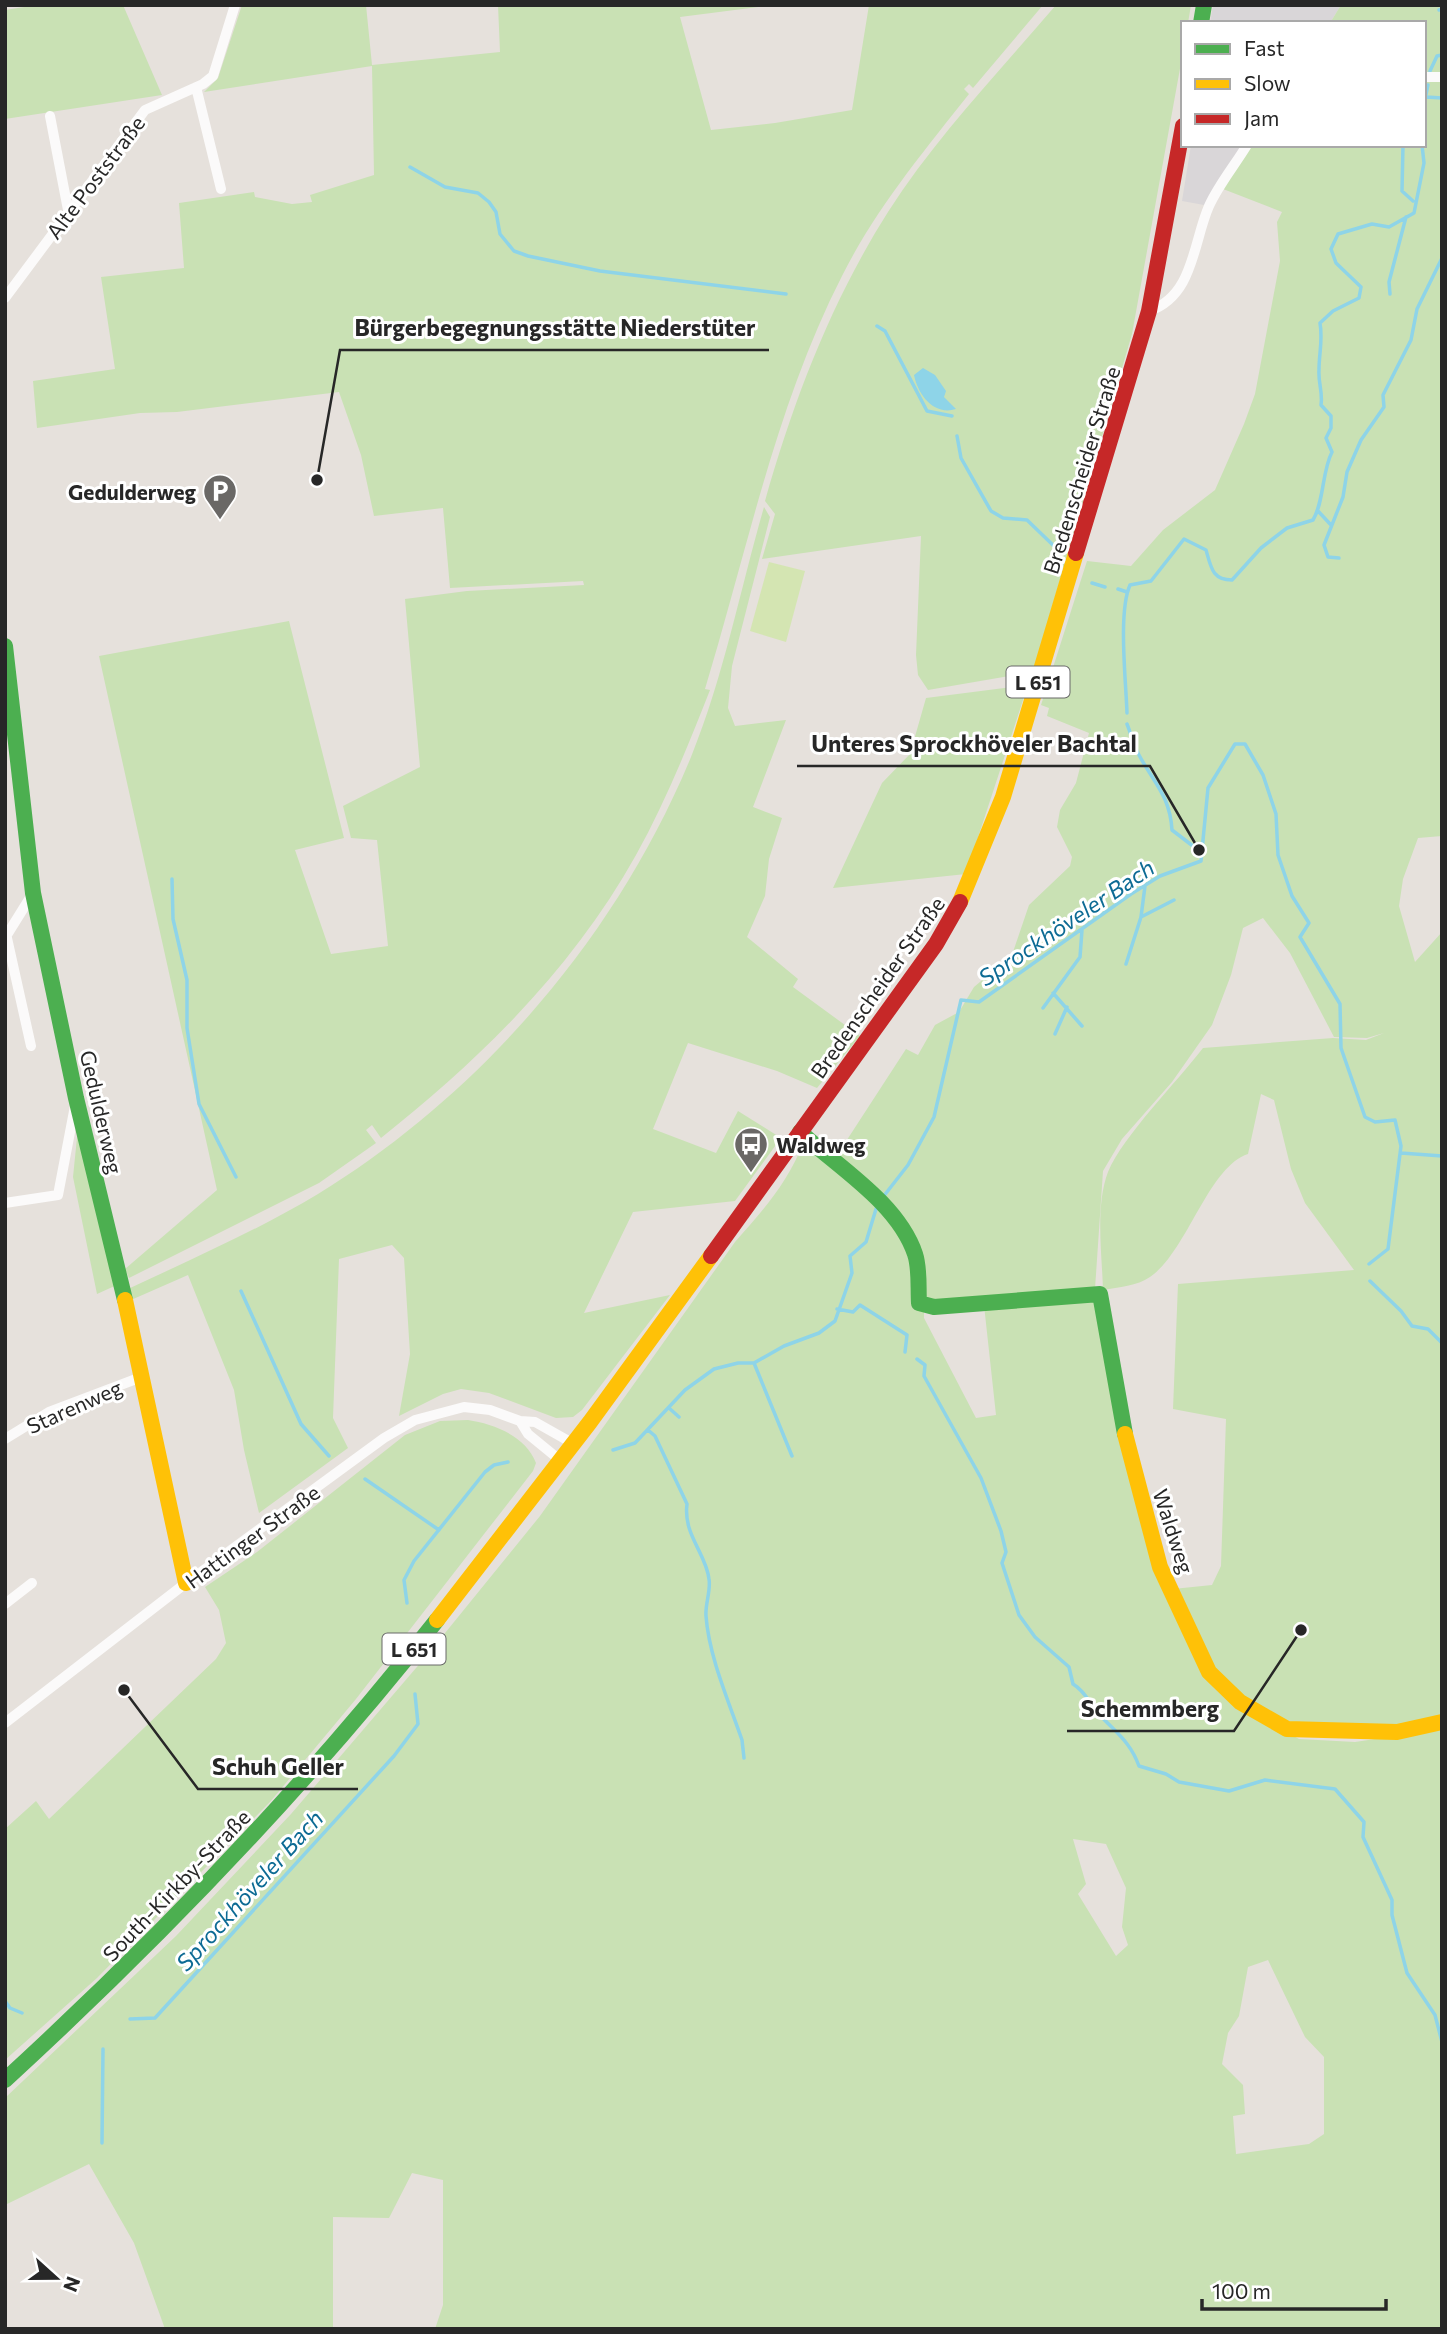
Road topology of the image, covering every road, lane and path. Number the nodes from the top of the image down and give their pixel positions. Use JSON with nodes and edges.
{"nodes":[{"id":1,"x":235,"y":5,"type":"edge"},
{"id":2,"x":196,"y":86,"type":"junction"},
{"id":3,"x":50,"y":116,"type":"dead end"},
{"id":4,"x":1181,"y":137,"type":"edge"},
{"id":5,"x":1246,"y":147,"type":"edge"},
{"id":6,"x":221,"y":188,"type":"dead end"},
{"id":7,"x":69,"y":215,"type":"junction"},
{"id":8,"x":5,"y":298,"type":"edge"},
{"id":9,"x":1149,"y":311,"type":"junction"},
{"id":10,"x":5,"y":646,"type":"edge"},
{"id":11,"x":8,"y":697,"type":"edge"},
{"id":12,"x":33,"y":893,"type":"junction"},
{"id":13,"x":6,"y":938,"type":"edge"},
{"id":14,"x":31,"y":1046,"type":"dead end"},
{"id":15,"x":76,"y":1098,"type":"junction"},
{"id":16,"x":800,"y":1132,"type":"junction"},
{"id":17,"x":5,"y":1203,"type":"edge"},
{"id":18,"x":144,"y":1376,"type":"junction"},
{"id":19,"x":520,"y":1421,"type":"junction"},
{"id":20,"x":5,"y":1439,"type":"edge"},
{"id":21,"x":574,"y":1444,"type":"junction"},
{"id":22,"x":561,"y":1461,"type":"junction"},
{"id":23,"x":32,"y":1583,"type":"dead end"},
{"id":24,"x":186,"y":1583,"type":"junction"},
{"id":25,"x":5,"y":1604,"type":"edge"},
{"id":26,"x":1442,"y":1722,"type":"edge"},
{"id":27,"x":5,"y":1723,"type":"edge"},
{"id":28,"x":5,"y":2080,"type":"edge"}],
"edges":[{"from":1,"to":2,"type":"street","name":"Alte Poststraße"},
{"from":2,"to":6,"type":"street"},
{"from":2,"to":7,"type":"street","name":"Alte Poststraße"},
{"from":3,"to":7,"type":"street"},
{"from":4,"to":9,"type":"main road","name":"Bredenscheider Straße","number":"L 651"},
{"from":5,"to":9,"type":"street"},
{"from":7,"to":8,"type":"street","name":"Alte Poststraße"},
{"from":9,"to":16,"type":"main road","name":"Bredenscheider Straße","number":"L 651"},
{"from":10,"to":11,"type":"main road","name":"Gedulderweg"},
{"from":11,"to":12,"type":"main road","name":"Gedulderweg"},
{"from":12,"to":13,"type":"street"},
{"from":12,"to":15,"type":"main road","name":"Gedulderweg"},
{"from":13,"to":14,"type":"street"},
{"from":15,"to":17,"type":"street"},
{"from":15,"to":18,"type":"main road","name":"Gedulderweg"},
{"from":16,"to":21,"type":"main road","name":"Bredenscheider Straße","number":"L 651"},
{"from":16,"to":26,"type":"main road","name":"Waldweg"},
{"from":18,"to":20,"type":"street","name":"Starenweg"},
{"from":18,"to":24,"type":"main road","name":"Gedulderweg"},
{"from":19,"to":21,"type":"street","name":"Hattinger Straße"},
{"from":19,"to":22,"type":"street","name":"Hattinger Straße"},
{"from":19,"to":24,"type":"street","name":"Hattinger Straße"},
{"from":21,"to":22,"type":"main road","name":"South-Kirkby-Straße","number":"L 651"},
{"from":22,"to":28,"type":"main road","name":"South-Kirkby-Straße","number":"L 651"},
{"from":23,"to":25,"type":"street"},
{"from":24,"to":27,"type":"street","name":"Hattinger Straße"}]}
